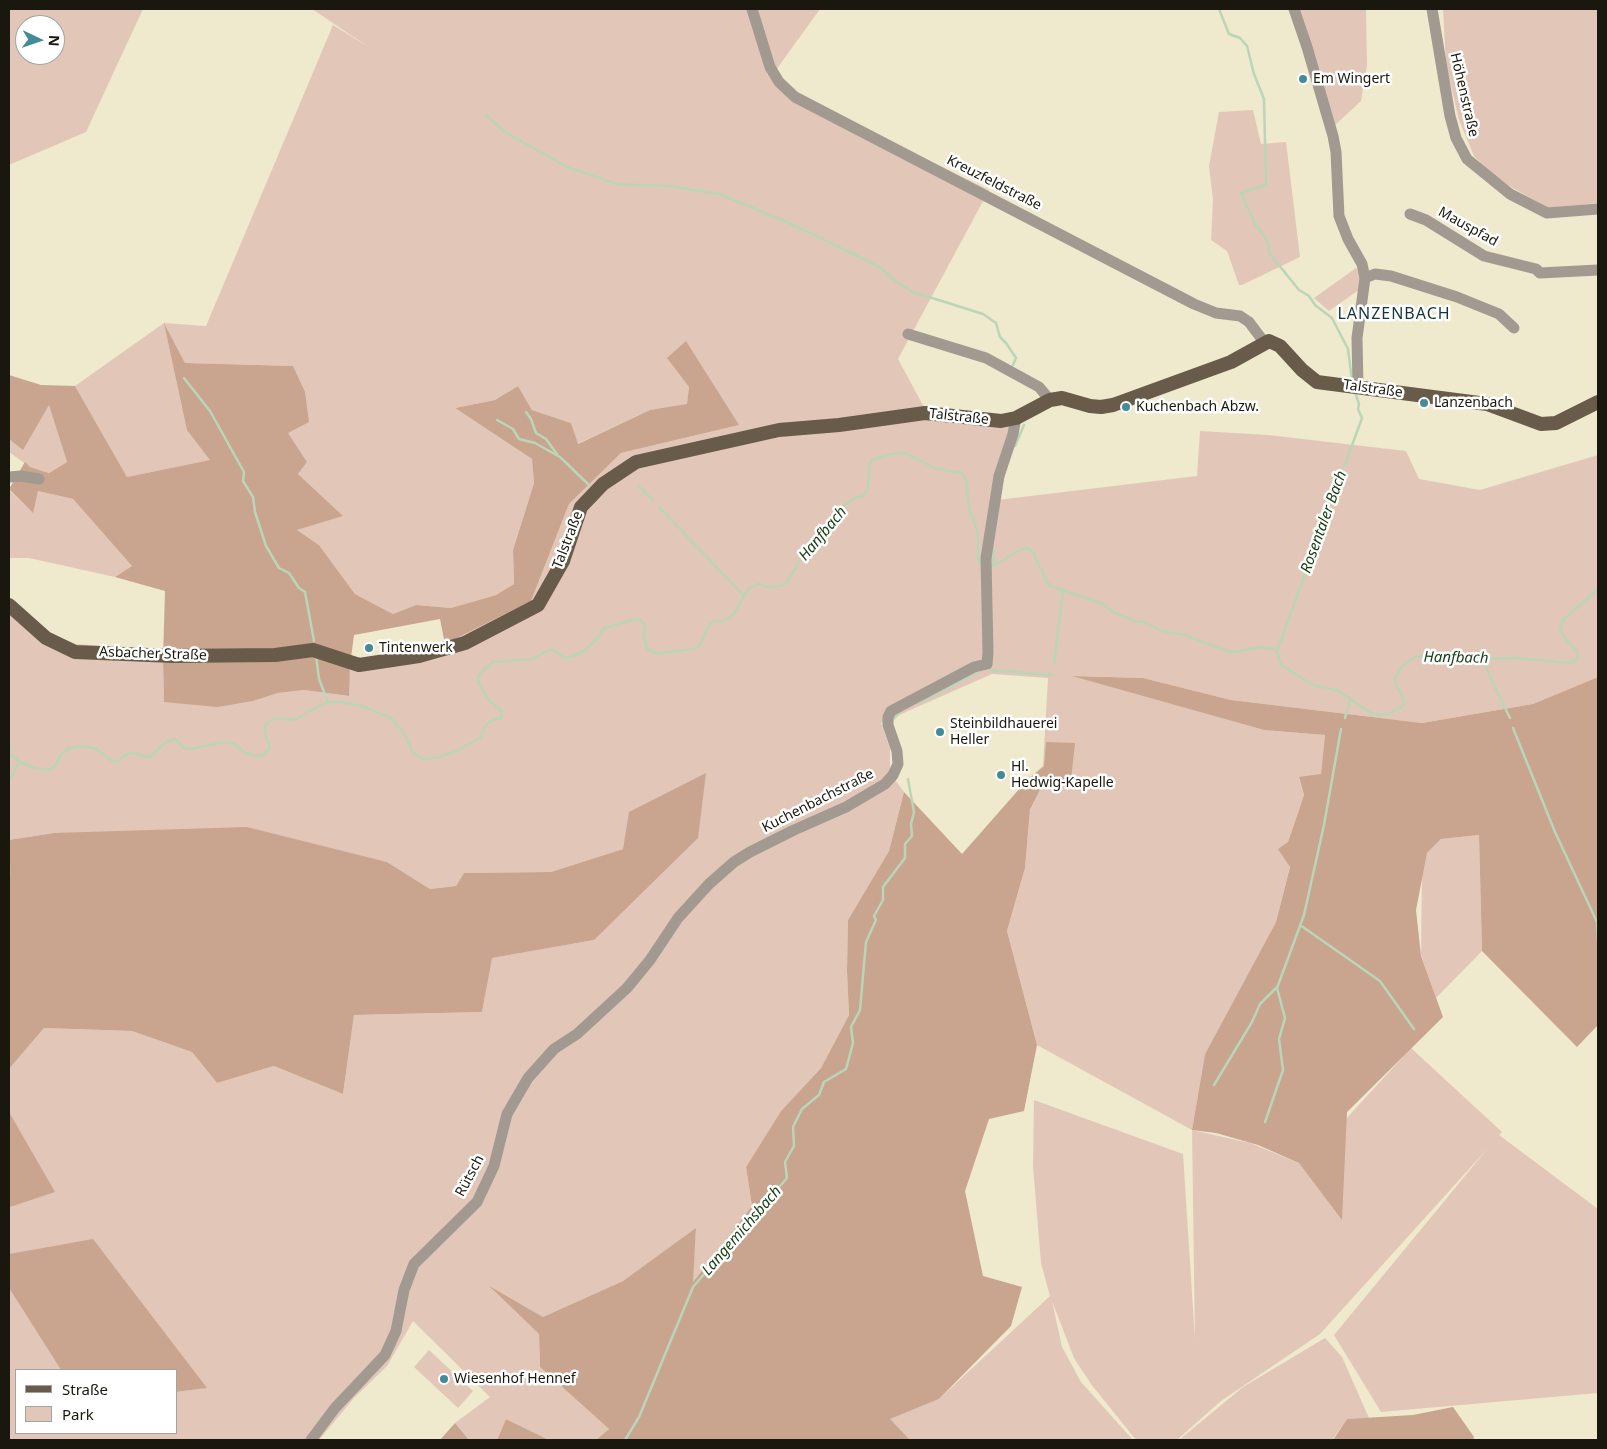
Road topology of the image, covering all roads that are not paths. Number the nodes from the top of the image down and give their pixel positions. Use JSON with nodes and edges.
{"nodes":[{"id":1,"x":752,"y":9,"type":"edge"},
{"id":2,"x":1294,"y":9,"type":"edge"},
{"id":3,"x":1432,"y":9,"type":"edge"},
{"id":4,"x":1598,"y":208,"type":"edge"},
{"id":5,"x":1410,"y":214,"type":"dead end"},
{"id":6,"x":1598,"y":270,"type":"edge"},
{"id":7,"x":1366,"y":278,"type":"junction"},
{"id":8,"x":1514,"y":328,"type":"dead end"},
{"id":9,"x":908,"y":334,"type":"dead end"},
{"id":10,"x":1264,"y":342,"type":"junction"},
{"id":11,"x":1358,"y":386,"type":"junction"},
{"id":12,"x":1050,"y":400,"type":"junction"},
{"id":13,"x":1598,"y":402,"type":"edge"},
{"id":14,"x":1016,"y":418,"type":"junction"},
{"id":15,"x":9,"y":477,"type":"edge"},
{"id":16,"x":38,"y":478,"type":"dead end"},
{"id":17,"x":9,"y":605,"type":"edge"},
{"id":18,"x":313,"y":650,"type":"joint"},
{"id":19,"x":650,"y":960,"type":"joint"},
{"id":20,"x":311,"y":1440,"type":"edge"}],
"edges":[{"from":1,"to":10,"type":"street","name":"Kreuzfeldstraße"},
{"from":2,"to":7,"type":"street"},
{"from":3,"to":4,"type":"street","name":"Höhenstraße"},
{"from":5,"to":6,"type":"street","name":"Mauspfad"},
{"from":7,"to":8,"type":"street"},
{"from":7,"to":11,"type":"street"},
{"from":9,"to":12,"type":"street"},
{"from":10,"to":11,"type":"main road","name":"Talstraße"},
{"from":10,"to":12,"type":"main road"},
{"from":11,"to":13,"type":"main road","name":"Talstraße"},
{"from":12,"to":14,"type":"main road","name":"Talstraße"},
{"from":14,"to":18,"type":"main road","name":"Talstraße"},
{"from":14,"to":19,"type":"street","name":"Kuchenbachstraße"},
{"from":15,"to":16,"type":"street"},
{"from":17,"to":18,"type":"main road","name":"Asbacher Straße"},
{"from":19,"to":20,"type":"street","name":"Rütsch"}]}
